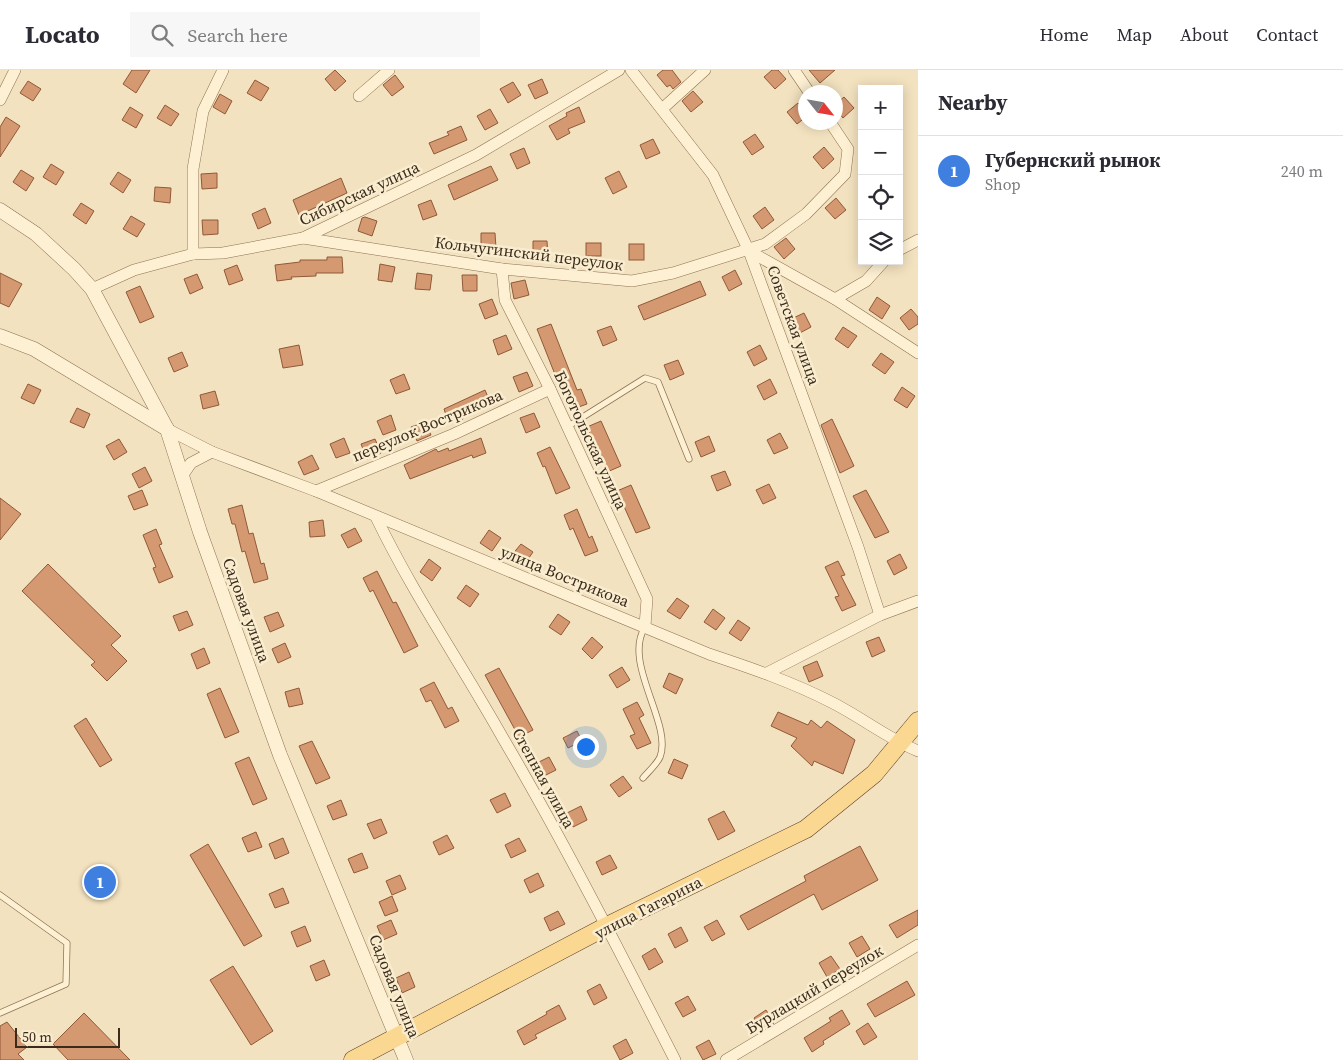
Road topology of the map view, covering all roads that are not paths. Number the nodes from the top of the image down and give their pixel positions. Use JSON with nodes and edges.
{"nodes":[{"id":1,"x":15,"y":70,"type":"edge"},
{"id":2,"x":223,"y":70,"type":"edge"},
{"id":3,"x":389,"y":70,"type":"edge"},
{"id":4,"x":619,"y":70,"type":"edge"},
{"id":5,"x":631,"y":70,"type":"edge"},
{"id":6,"x":705,"y":70,"type":"edge"},
{"id":7,"x":794,"y":70,"type":"edge"},
{"id":8,"x":804,"y":85,"type":"edge"},
{"id":9,"x":359,"y":96,"type":"dead end"},
{"id":10,"x":0,"y":100,"type":"edge"},
{"id":11,"x":662,"y":109,"type":"junction"},
{"id":12,"x":835,"y":130,"type":"edge"},
{"id":13,"x":0,"y":210,"type":"edge"},
{"id":14,"x":302,"y":238,"type":"junction"},
{"id":15,"x":918,"y":240,"type":"edge"},
{"id":16,"x":903,"y":248,"type":"edge"},
{"id":17,"x":749,"y":251,"type":"junction"},
{"id":18,"x":193,"y":254,"type":"junction"},
{"id":19,"x":880,"y":265,"type":"edge"},
{"id":20,"x":502,"y":268,"type":"junction"},
{"id":21,"x":92,"y":289,"type":"junction"},
{"id":22,"x":835,"y":299,"type":"junction"},
{"id":23,"x":0,"y":336,"type":"edge"},
{"id":24,"x":918,"y":353,"type":"edge"},
{"id":25,"x":550,"y":389,"type":"junction"},
{"id":26,"x":567,"y":427,"type":"junction"},
{"id":27,"x":167,"y":429,"type":"junction"},
{"id":28,"x":212,"y":452,"type":"junction"},
{"id":29,"x":689,"y":459,"type":"dead end"},
{"id":30,"x":182,"y":476,"type":"junction"},
{"id":31,"x":316,"y":491,"type":"junction"},
{"id":32,"x":376,"y":517,"type":"junction"},
{"id":33,"x":918,"y":601,"type":"edge"},
{"id":34,"x":880,"y":615,"type":"junction"},
{"id":35,"x":645,"y":626,"type":"junction"},
{"id":36,"x":767,"y":673,"type":"junction"},
{"id":37,"x":918,"y":721,"type":"edge"},
{"id":38,"x":900,"y":744,"type":"junction"},
{"id":39,"x":918,"y":751,"type":"edge"},
{"id":40,"x":643,"y":778,"type":"dead end"},
{"id":41,"x":0,"y":895,"type":"edge"},
{"id":42,"x":608,"y":926,"type":"junction"},
{"id":43,"x":918,"y":945,"type":"edge"},
{"id":44,"x":0,"y":1013,"type":"edge"},
{"id":45,"x":398,"y":1038,"type":"junction"},
{"id":46,"x":352,"y":1060,"type":"edge"},
{"id":47,"x":406,"y":1060,"type":"edge"},
{"id":48,"x":675,"y":1060,"type":"edge"},
{"id":49,"x":726,"y":1060,"type":"edge"}],
"edges":[{"from":1,"to":10,"type":"street"},
{"from":2,"to":18,"type":"street"},
{"from":3,"to":9,"type":"street"},
{"from":4,"to":14,"type":"street","name":"Сибирская улица"},
{"from":5,"to":11,"type":"street","name":"Советская улица"},
{"from":6,"to":11,"type":"street"},
{"from":7,"to":8,"type":"street"},
{"from":11,"to":17,"type":"street","name":"Советская улица"},
{"from":12,"to":17,"type":"street","name":"Кольчугинский переулок"},
{"from":13,"to":21,"type":"street","name":"Садовая улица"},
{"from":14,"to":18,"type":"street","name":"Сибирская улица"},
{"from":14,"to":20,"type":"street","name":"Кольчугинский переулок"},
{"from":15,"to":16,"type":"street"},
{"from":17,"to":20,"type":"street","name":"Кольчугинский переулок"},
{"from":17,"to":22,"type":"street"},
{"from":17,"to":34,"type":"street","name":"Советская улица"},
{"from":18,"to":21,"type":"street","name":"Сибирская улица"},
{"from":19,"to":22,"type":"street"},
{"from":20,"to":25,"type":"street","name":"Боготольская улица"},
{"from":21,"to":27,"type":"street","name":"Садовая улица"},
{"from":22,"to":24,"type":"street"},
{"from":23,"to":27,"type":"street"},
{"from":25,"to":26,"type":"street","name":"Боготольская улица"},
{"from":25,"to":31,"type":"street","name":"переулок Вострикова"},
{"from":26,"to":29,"type":"lane"},
{"from":26,"to":35,"type":"street","name":"Боготольская улица"},
{"from":27,"to":28,"type":"street","name":"улица Вострикова"},
{"from":27,"to":30,"type":"street","name":"Садовая улица"},
{"from":28,"to":30,"type":"street"},
{"from":28,"to":31,"type":"street","name":"улица Вострикова"},
{"from":30,"to":45,"type":"street","name":"Садовая улица"},
{"from":31,"to":32,"type":"street","name":"улица Вострикова"},
{"from":32,"to":35,"type":"street","name":"улица Вострикова"},
{"from":32,"to":42,"type":"street","name":"Степная улица"},
{"from":33,"to":34,"type":"street"},
{"from":34,"to":36,"type":"street"},
{"from":35,"to":36,"type":"street","name":"улица Вострикова"},
{"from":35,"to":40,"type":"lane"},
{"from":36,"to":38,"type":"street","name":"улица Вострикова"},
{"from":37,"to":38,"type":"main road","name":"улица Гагарина"},
{"from":38,"to":39,"type":"street","name":"улица Вострикова"},
{"from":38,"to":42,"type":"main road","name":"улица Гагарина"},
{"from":41,"to":44,"type":"lane"},
{"from":42,"to":45,"type":"main road","name":"улица Гагарина"},
{"from":42,"to":48,"type":"street","name":"Степная улица"},
{"from":43,"to":49,"type":"street","name":"Бурлацкий переулок"},
{"from":45,"to":46,"type":"main road","name":"улица Гагарина"},
{"from":45,"to":47,"type":"street","name":"Садовая улица"}]}
